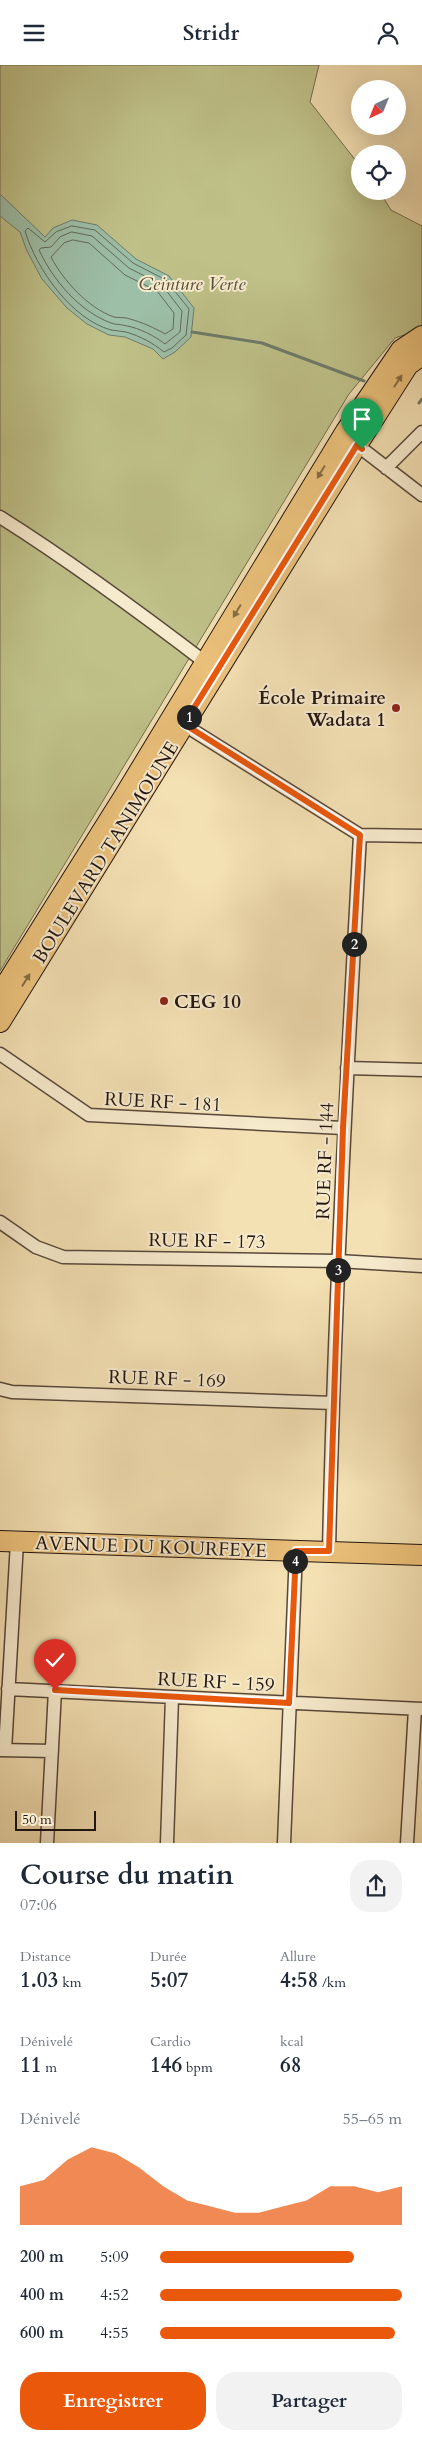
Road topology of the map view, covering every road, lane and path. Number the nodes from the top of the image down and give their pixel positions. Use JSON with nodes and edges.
{"nodes":[{"id":1,"x":422,"y":336,"type":"edge"},
{"id":2,"x":422,"y":355,"type":"edge"},
{"id":3,"x":422,"y":432,"type":"edge"},
{"id":4,"x":357,"y":445,"type":"junction"},
{"id":5,"x":386,"y":468,"type":"junction"},
{"id":6,"x":422,"y":495,"type":"edge"},
{"id":7,"x":0,"y":517,"type":"edge"},
{"id":8,"x":211,"y":667,"type":"junction"},
{"id":9,"x":175,"y":718,"type":"junction"},
{"id":10,"x":360,"y":835,"type":"junction"},
{"id":11,"x":422,"y":836,"type":"edge"},
{"id":12,"x":0,"y":994,"type":"edge"},
{"id":13,"x":0,"y":1022,"type":"edge"},
{"id":14,"x":0,"y":1054,"type":"edge"},
{"id":15,"x":347,"y":1068,"type":"junction"},
{"id":16,"x":422,"y":1070,"type":"edge"},
{"id":17,"x":343,"y":1128,"type":"junction"},
{"id":18,"x":0,"y":1222,"type":"edge"},
{"id":19,"x":338,"y":1261,"type":"junction"},
{"id":20,"x":422,"y":1265,"type":"edge"},
{"id":21,"x":0,"y":1389,"type":"edge"},
{"id":22,"x":332,"y":1403,"type":"junction"},
{"id":23,"x":8,"y":1541,"type":"edge"},
{"id":24,"x":296,"y":1551,"type":"junction"},
{"id":25,"x":329,"y":1551,"type":"junction"},
{"id":26,"x":422,"y":1555,"type":"edge"},
{"id":27,"x":8,"y":1689,"type":"junction"},
{"id":28,"x":55,"y":1690,"type":"junction"},
{"id":29,"x":172,"y":1697,"type":"junction"},
{"id":30,"x":289,"y":1703,"type":"junction"},
{"id":31,"x":419,"y":1709,"type":"edge"},
{"id":32,"x":3,"y":1750,"type":"edge"},
{"id":33,"x":52,"y":1751,"type":"junction"},
{"id":34,"x":47,"y":1843,"type":"edge"},
{"id":35,"x":167,"y":1843,"type":"edge"},
{"id":36,"x":284,"y":1843,"type":"edge"},
{"id":37,"x":407,"y":1843,"type":"edge"}],
"edges":[{"from":1,"to":8,"type":"main road","name":"BOULEVARD TANIMOUNE","one_way":true},
{"from":4,"to":2,"type":"main road","name":"BOULEVARD TANIMOUNE","one_way":true},
{"from":3,"to":5,"type":"street"},
{"from":4,"to":5,"type":"street"},
{"from":4,"to":8,"type":"main road","name":"BOULEVARD TANIMOUNE"},
{"from":5,"to":6,"type":"street"},
{"from":7,"to":8,"type":"street"},
{"from":8,"to":9,"type":"main road","name":"BOULEVARD TANIMOUNE"},
{"from":9,"to":10,"type":"street"},
{"from":9,"to":12,"type":"main road","name":"BOULEVARD TANIMOUNE"},
{"from":13,"to":9,"type":"main road","name":"BOULEVARD TANIMOUNE","one_way":true},
{"from":10,"to":11,"type":"street"},
{"from":10,"to":15,"type":"street","name":"RUE RF - 144"},
{"from":14,"to":17,"type":"street","name":"RUE RF - 181"},
{"from":15,"to":16,"type":"street"},
{"from":15,"to":17,"type":"street","name":"RUE RF - 144"},
{"from":17,"to":19,"type":"street","name":"RUE RF - 144"},
{"from":18,"to":19,"type":"street","name":"RUE RF - 173"},
{"from":19,"to":20,"type":"street","name":"RUE RF - 173"},
{"from":19,"to":22,"type":"street","name":"RUE RF - 144"},
{"from":21,"to":22,"type":"street","name":"RUE RF - 169"},
{"from":22,"to":25,"type":"street","name":"RUE RF - 144"},
{"from":23,"to":24,"type":"main road","name":"AVENUE DU KOURFEYE"},
{"from":23,"to":27,"type":"street"},
{"from":24,"to":25,"type":"main road","name":"AVENUE DU KOURFEYE"},
{"from":24,"to":30,"type":"street"},
{"from":25,"to":26,"type":"main road","name":"AVENUE DU KOURFEYE"},
{"from":27,"to":28,"type":"street","name":"RUE RF - 159"},
{"from":27,"to":32,"type":"street"},
{"from":28,"to":29,"type":"street","name":"RUE RF - 159"},
{"from":28,"to":33,"type":"street"},
{"from":29,"to":30,"type":"street","name":"RUE RF - 159"},
{"from":29,"to":35,"type":"street"},
{"from":30,"to":31,"type":"street","name":"RUE RF - 159"},
{"from":30,"to":36,"type":"street"},
{"from":31,"to":37,"type":"street"},
{"from":32,"to":33,"type":"street"},
{"from":33,"to":34,"type":"street"}]}
